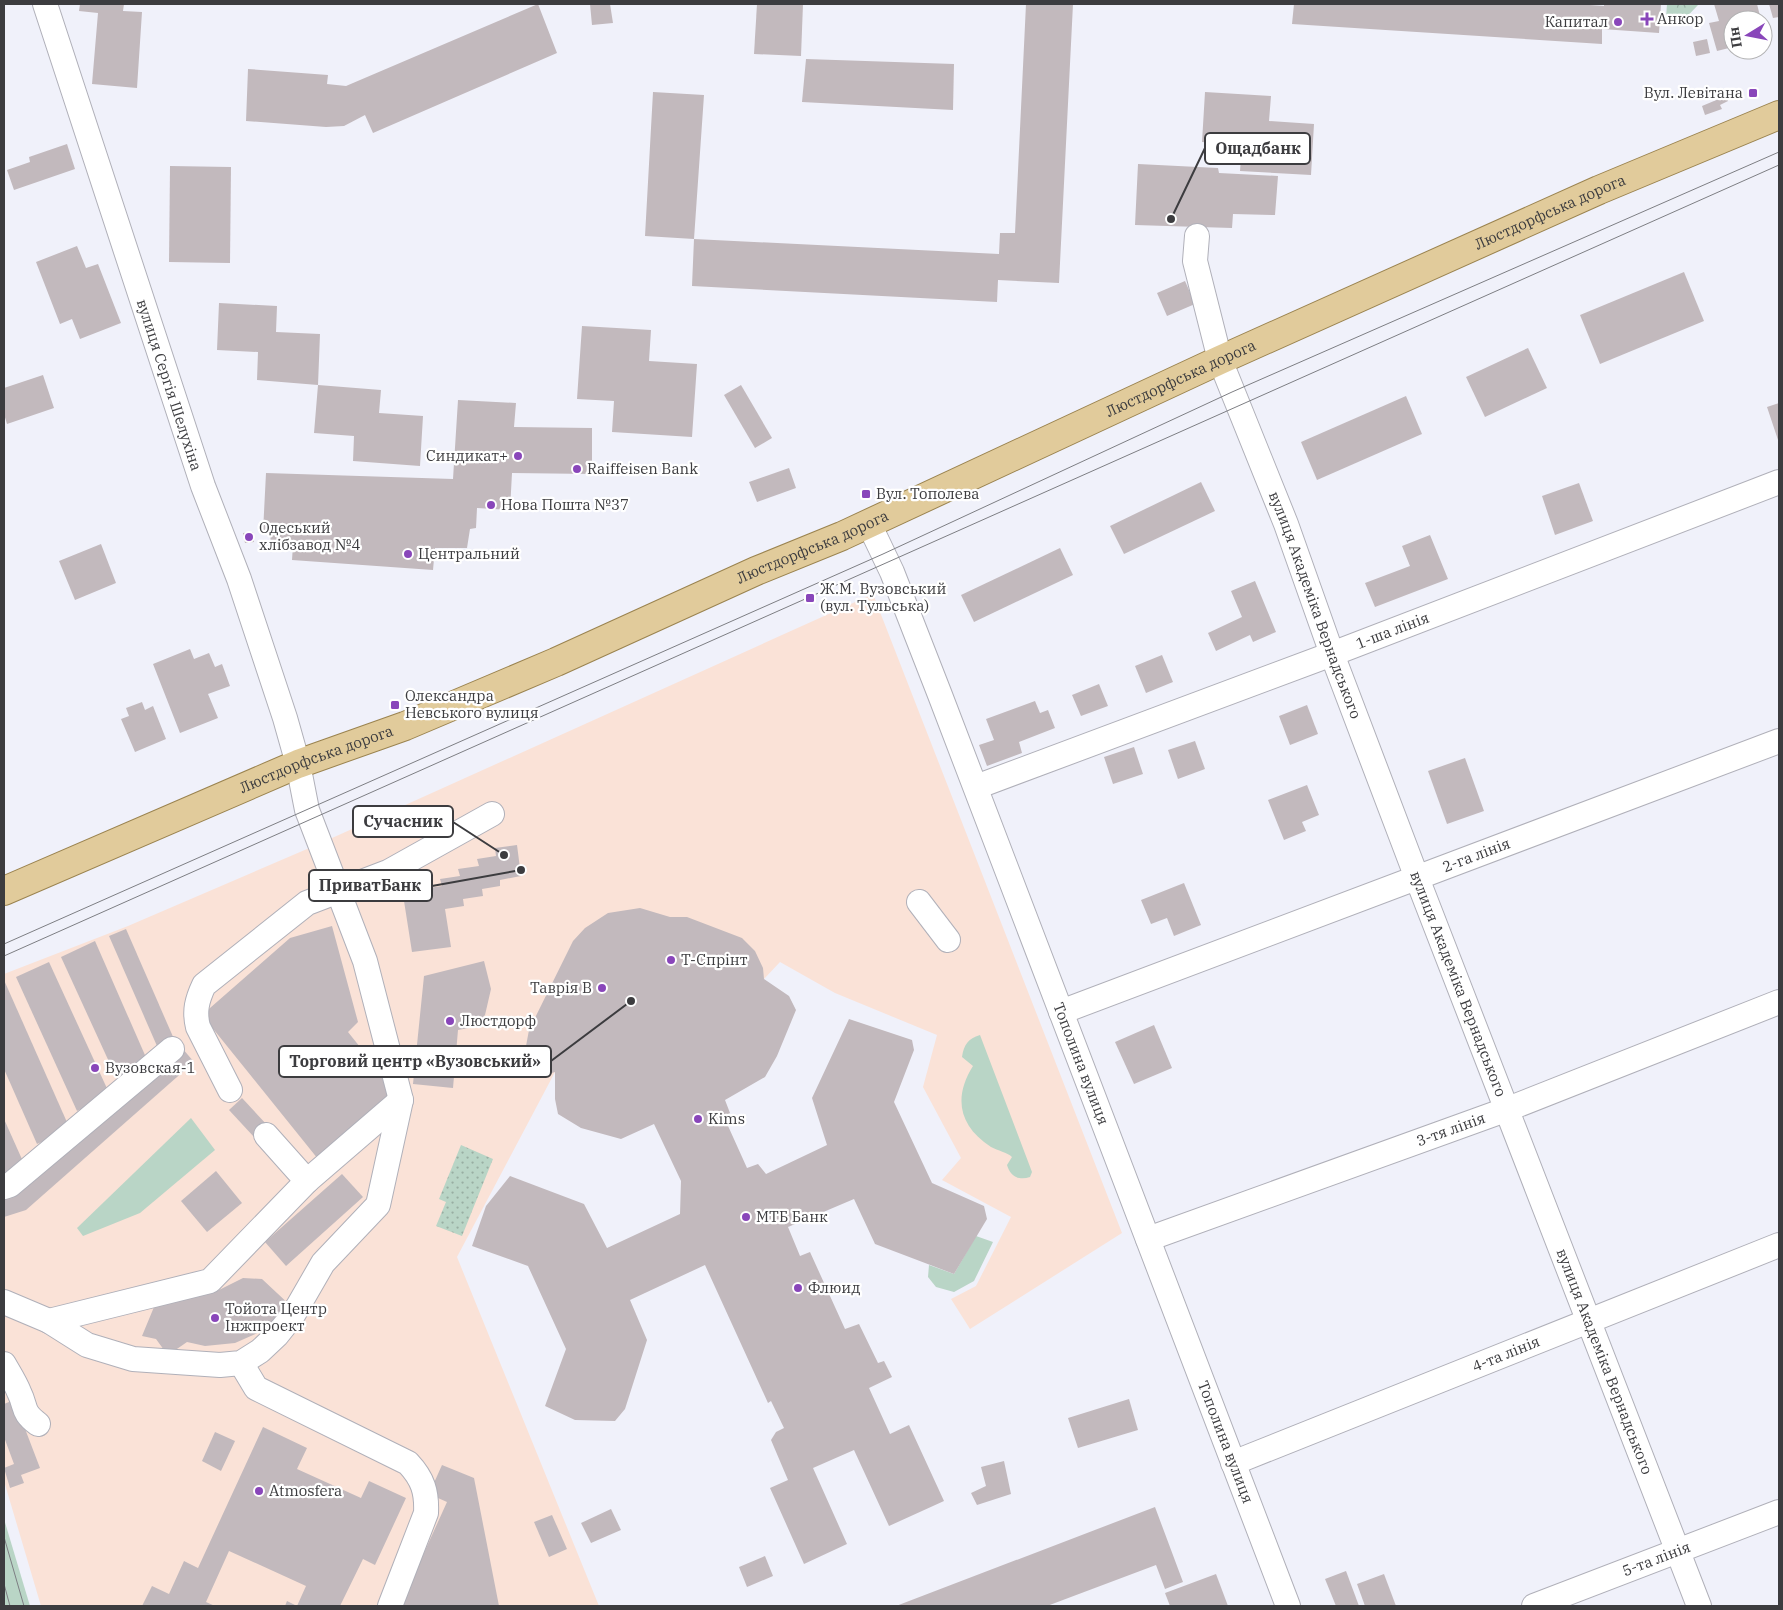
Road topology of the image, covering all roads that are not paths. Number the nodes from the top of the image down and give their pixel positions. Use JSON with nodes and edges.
{"nodes":[{"id":1,"x":45,"y":4,"type":"edge"},
{"id":2,"x":1779,"y":115,"type":"edge"},
{"id":3,"x":1197,"y":236,"type":"dead end"},
{"id":4,"x":1220,"y":360,"type":"junction"},
{"id":5,"x":1779,"y":482,"type":"edge"},
{"id":6,"x":869,"y":524,"type":"junction"},
{"id":7,"x":1332,"y":654,"type":"junction"},
{"id":8,"x":1779,"y":740,"type":"edge"},
{"id":9,"x":298,"y":764,"type":"junction"},
{"id":10,"x":976,"y":787,"type":"junction"},
{"id":11,"x":492,"y":814,"type":"dead end"},
{"id":12,"x":1417,"y":878,"type":"junction"},
{"id":13,"x":4,"y":890,"type":"edge"},
{"id":14,"x":339,"y":891,"type":"junction"},
{"id":15,"x":919,"y":902,"type":"dead end"},
{"id":16,"x":948,"y":940,"type":"dead end"},
{"id":17,"x":1779,"y":1002,"type":"edge"},
{"id":18,"x":1061,"y":1012,"type":"junction"},
{"id":19,"x":172,"y":1048,"type":"dead end"},
{"id":20,"x":230,"y":1090,"type":"dead end"},
{"id":21,"x":401,"y":1100,"type":"junction"},
{"id":22,"x":1508,"y":1109,"type":"junction"},
{"id":23,"x":266,"y":1135,"type":"dead end"},
{"id":24,"x":306,"y":1181,"type":"junction"},
{"id":25,"x":4,"y":1187,"type":"edge"},
{"id":26,"x":1148,"y":1240,"type":"junction"},
{"id":27,"x":1779,"y":1245,"type":"edge"},
{"id":28,"x":4,"y":1302,"type":"edge"},
{"id":29,"x":49,"y":1321,"type":"junction"},
{"id":30,"x":1590,"y":1322,"type":"junction"},
{"id":31,"x":4,"y":1364,"type":"edge"},
{"id":32,"x":241,"y":1364,"type":"junction"},
{"id":33,"x":20,"y":1394,"type":"dead end"},
{"id":34,"x":1233,"y":1463,"type":"junction"},
{"id":35,"x":1779,"y":1512,"type":"edge"},
{"id":36,"x":1677,"y":1550,"type":"junction"},
{"id":37,"x":390,"y":1606,"type":"edge"},
{"id":38,"x":1288,"y":1606,"type":"edge"},
{"id":39,"x":1534,"y":1606,"type":"edge"},
{"id":40,"x":1699,"y":1606,"type":"edge"}],
"edges":[{"from":1,"to":9,"type":"street","name":"вулиця Сергія Шелухіна"},
{"from":2,"to":4,"type":"main road","name":"Люстдорфська дорога"},
{"from":3,"to":4,"type":"street","name":"вулиця Академіка Вернадського"},
{"from":4,"to":6,"type":"main road","name":"Люстдорфська дорога"},
{"from":4,"to":7,"type":"street","name":"вулиця Академіка Вернадського"},
{"from":5,"to":7,"type":"street","name":"1-ша лінія"},
{"from":6,"to":9,"type":"main road","name":"Люстдорфська дорога"},
{"from":6,"to":10,"type":"street","name":"Тополина вулиця"},
{"from":7,"to":10,"type":"street","name":"1-ша лінія"},
{"from":7,"to":12,"type":"street","name":"вулиця Академіка Вернадського"},
{"from":8,"to":12,"type":"street","name":"2-га лінія"},
{"from":9,"to":13,"type":"main road","name":"Люстдорфська дорога"},
{"from":9,"to":14,"type":"street","name":"вулиця Сергія Шелухіна"},
{"from":10,"to":18,"type":"street","name":"Тополина вулиця"},
{"from":11,"to":14,"type":"street"},
{"from":12,"to":18,"type":"street","name":"2-га лінія"},
{"from":12,"to":22,"type":"street","name":"вулиця Академіка Вернадського"},
{"from":14,"to":20,"type":"street"},
{"from":14,"to":21,"type":"street","name":"вулиця Сергія Шелухіна"},
{"from":15,"to":16,"type":"street"},
{"from":17,"to":22,"type":"street","name":"3-тя лінія"},
{"from":18,"to":26,"type":"street","name":"Тополина вулиця"},
{"from":19,"to":25,"type":"street"},
{"from":21,"to":24,"type":"street"},
{"from":21,"to":32,"type":"street"},
{"from":22,"to":26,"type":"street","name":"3-тя лінія"},
{"from":22,"to":30,"type":"street","name":"вулиця Академіка Вернадського"},
{"from":23,"to":24,"type":"street"},
{"from":24,"to":29,"type":"street"},
{"from":26,"to":34,"type":"street","name":"Тополина вулиця"},
{"from":27,"to":30,"type":"street","name":"4-та лінія"},
{"from":28,"to":29,"type":"street"},
{"from":29,"to":32,"type":"street"},
{"from":30,"to":34,"type":"street","name":"4-та лінія"},
{"from":30,"to":36,"type":"street","name":"вулиця Академіка Вернадського"},
{"from":31,"to":33,"type":"street"},
{"from":32,"to":37,"type":"street"},
{"from":34,"to":38,"type":"street","name":"Тополина вулиця"},
{"from":35,"to":36,"type":"street","name":"5-та лінія"},
{"from":36,"to":39,"type":"street","name":"5-та лінія"},
{"from":36,"to":40,"type":"street","name":"вулиця Академіка Вернадського"}]}
